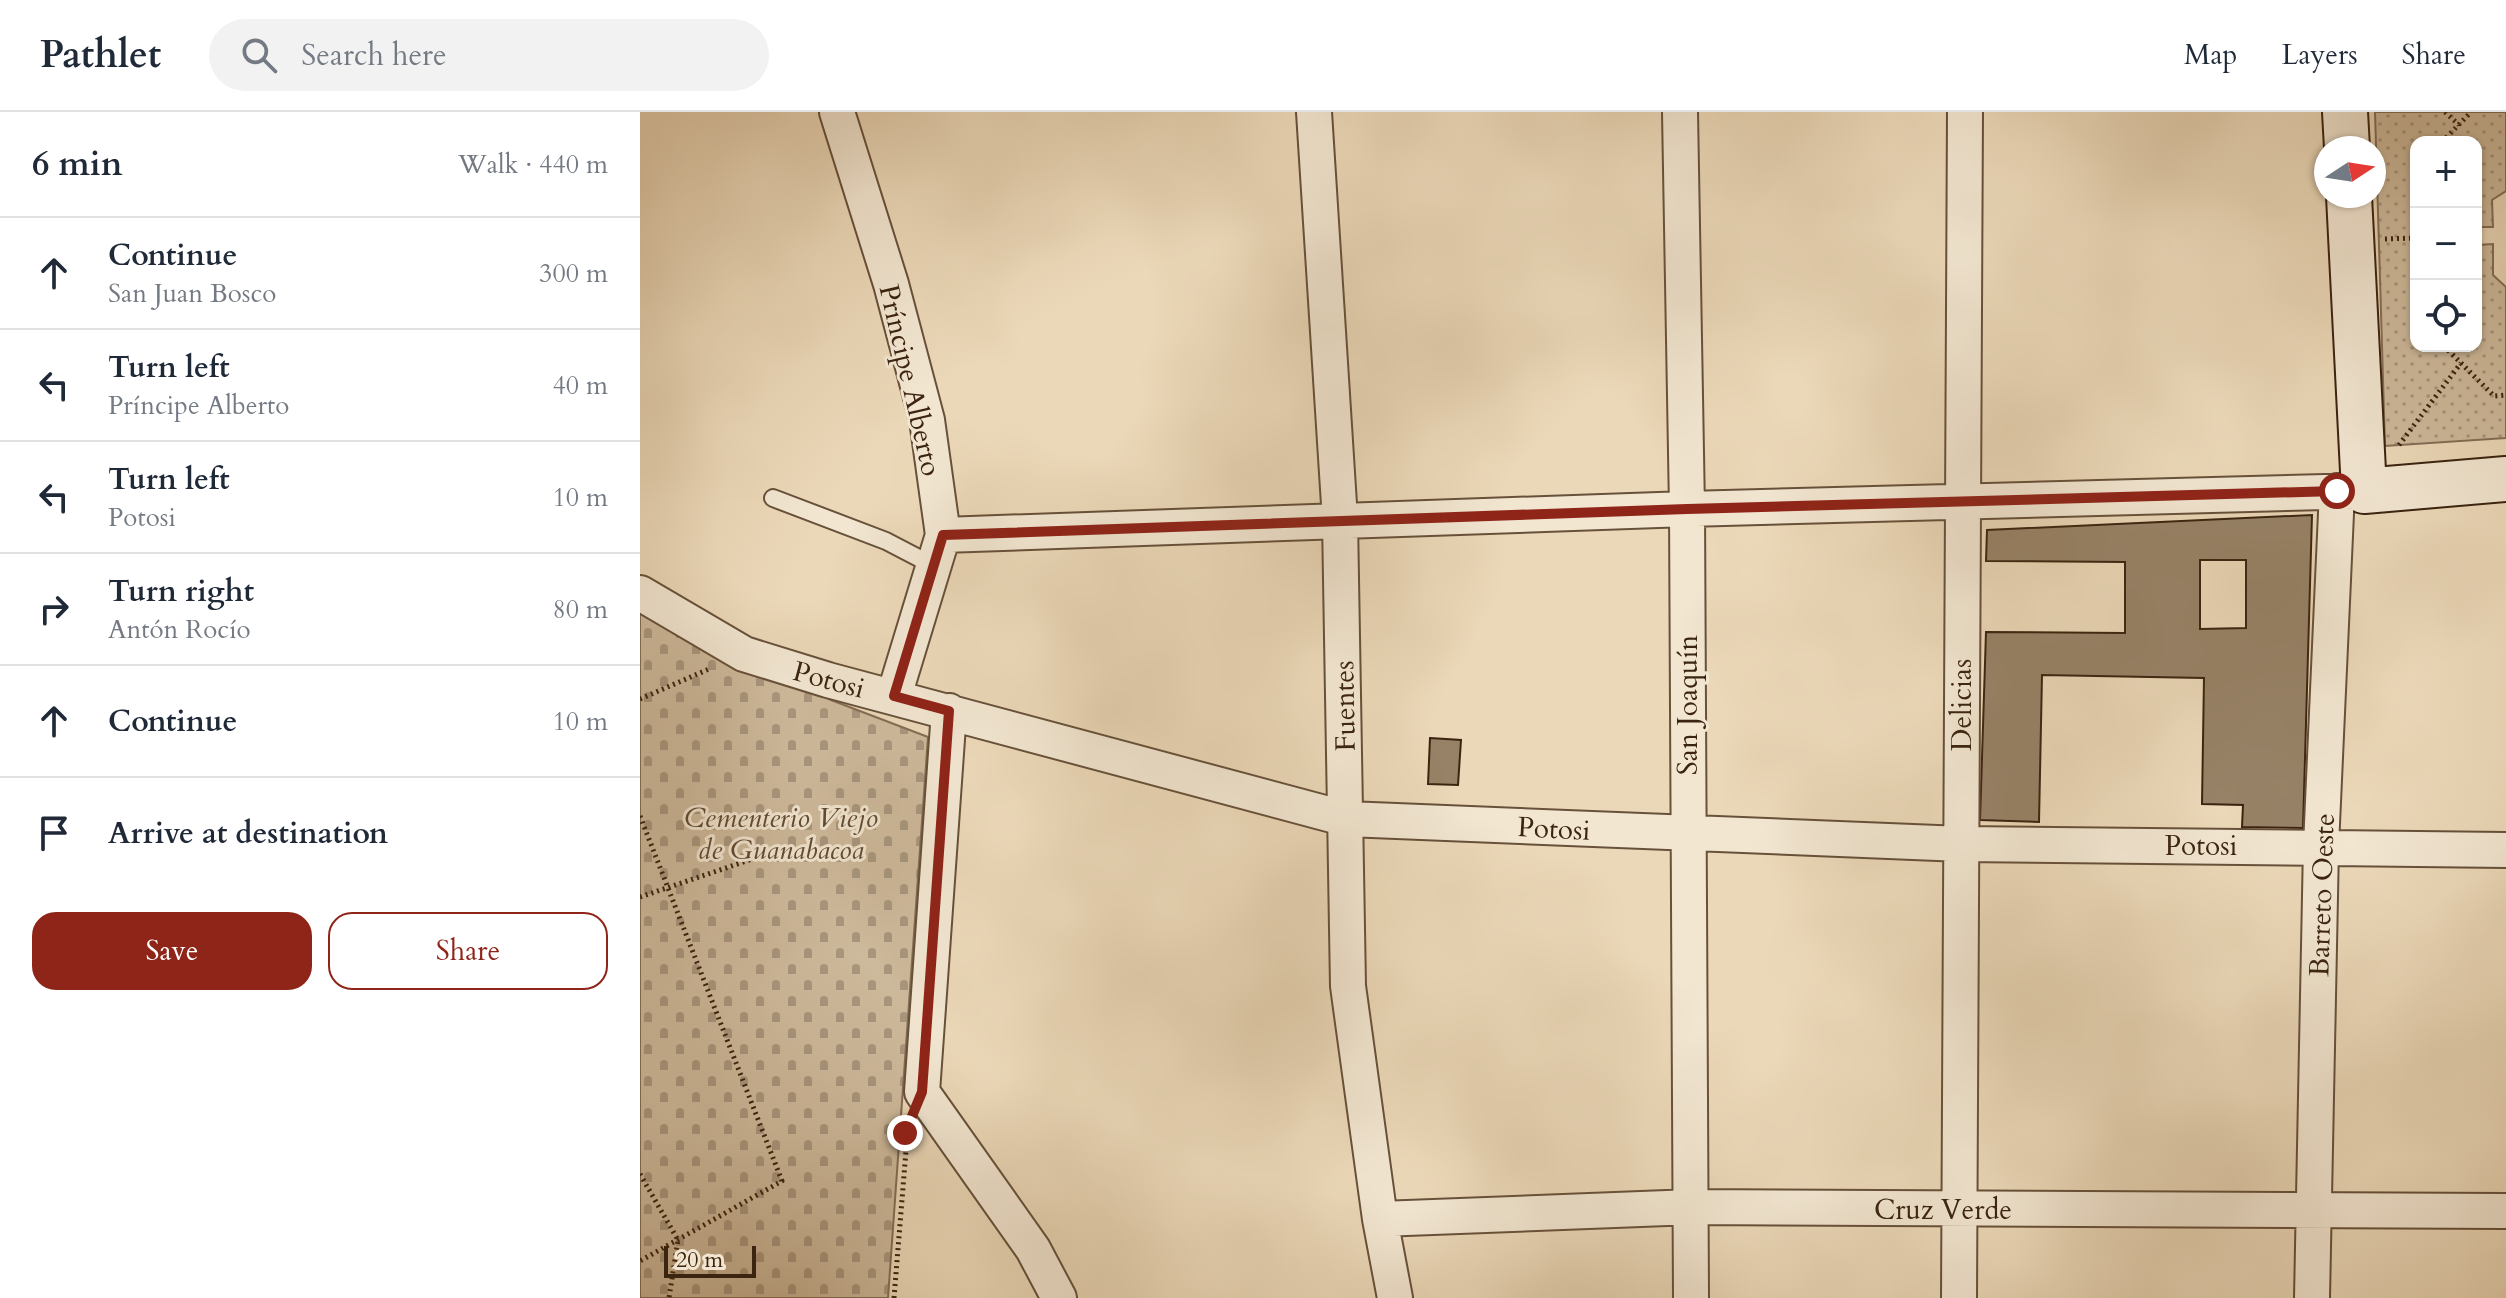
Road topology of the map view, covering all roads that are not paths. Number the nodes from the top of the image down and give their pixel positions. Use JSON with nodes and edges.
{"nodes":[{"id":1,"x":837,"y":112,"type":"edge"},
{"id":2,"x":1314,"y":112,"type":"edge"},
{"id":3,"x":1680,"y":112,"type":"edge"},
{"id":4,"x":1965,"y":112,"type":"edge"},
{"id":5,"x":2345,"y":112,"type":"edge"},
{"id":6,"x":2346,"y":136,"type":"edge"},
{"id":7,"x":2349,"y":208,"type":"edge"},
{"id":8,"x":2506,"y":479,"type":"edge"},
{"id":9,"x":2350,"y":491,"type":"junction"},
{"id":10,"x":773,"y":498,"type":"dead end"},
{"id":11,"x":1960,"y":503,"type":"junction"},
{"id":12,"x":1687,"y":509,"type":"junction"},
{"id":13,"x":1340,"y":520,"type":"junction"},
{"id":14,"x":938,"y":551,"type":"junction"},
{"id":15,"x":640,"y":593,"type":"edge"},
{"id":16,"x":894,"y":696,"type":"junction"},
{"id":17,"x":949,"y":711,"type":"junction"},
{"id":18,"x":1347,"y":819,"type":"junction"},
{"id":19,"x":1687,"y":834,"type":"junction"},
{"id":20,"x":1962,"y":844,"type":"junction"},
{"id":21,"x":2321,"y":846,"type":"junction"},
{"id":22,"x":2506,"y":850,"type":"edge"},
{"id":23,"x":1693,"y":1207,"type":"junction"},
{"id":24,"x":1961,"y":1210,"type":"junction"},
{"id":25,"x":2506,"y":1211,"type":"edge"},
{"id":26,"x":2313,"y":1212,"type":"junction"},
{"id":27,"x":1380,"y":1219,"type":"junction"},
{"id":28,"x":1059,"y":1298,"type":"edge"},
{"id":29,"x":1395,"y":1298,"type":"edge"},
{"id":30,"x":1691,"y":1298,"type":"edge"},
{"id":31,"x":1959,"y":1298,"type":"edge"},
{"id":32,"x":2312,"y":1298,"type":"edge"}],
"edges":[{"from":1,"to":14,"type":"street","name":"Príncipe Alberto"},
{"from":2,"to":13,"type":"street","name":"Fuentes"},
{"from":3,"to":12,"type":"street","name":"San Joaquín"},
{"from":4,"to":11,"type":"street","name":"Delicias"},
{"from":5,"to":6,"type":"street"},
{"from":7,"to":9,"type":"street","name":"Barreto Oeste"},
{"from":8,"to":9,"type":"street"},
{"from":9,"to":11,"type":"street"},
{"from":9,"to":21,"type":"street","name":"Barreto Oeste"},
{"from":10,"to":14,"type":"lane"},
{"from":11,"to":12,"type":"street"},
{"from":11,"to":20,"type":"street","name":"Delicias"},
{"from":12,"to":13,"type":"street"},
{"from":12,"to":19,"type":"street","name":"San Joaquín"},
{"from":13,"to":14,"type":"street"},
{"from":13,"to":18,"type":"street","name":"Fuentes"},
{"from":14,"to":16,"type":"street","name":"Príncipe Alberto"},
{"from":15,"to":16,"type":"street","name":"Potosi"},
{"from":16,"to":17,"type":"street","name":"Potosi"},
{"from":17,"to":18,"type":"street","name":"Potosi"},
{"from":17,"to":28,"type":"street"},
{"from":18,"to":19,"type":"street","name":"Potosi"},
{"from":18,"to":27,"type":"street","name":"Fuentes"},
{"from":19,"to":20,"type":"street","name":"Potosi"},
{"from":19,"to":23,"type":"street","name":"San Joaquín"},
{"from":20,"to":21,"type":"street","name":"Potosi"},
{"from":20,"to":24,"type":"street","name":"Delicias"},
{"from":21,"to":22,"type":"street","name":"Potosi"},
{"from":21,"to":26,"type":"street","name":"Barreto Oeste"},
{"from":23,"to":24,"type":"street","name":"Cruz Verde"},
{"from":23,"to":27,"type":"street","name":"Cruz Verde"},
{"from":23,"to":30,"type":"street","name":"San Joaquín"},
{"from":24,"to":26,"type":"street","name":"Cruz Verde"},
{"from":24,"to":31,"type":"street","name":"Delicias"},
{"from":25,"to":26,"type":"street","name":"Cruz Verde"},
{"from":26,"to":32,"type":"street","name":"Barreto Oeste"},
{"from":27,"to":29,"type":"street","name":"Fuentes"}]}
